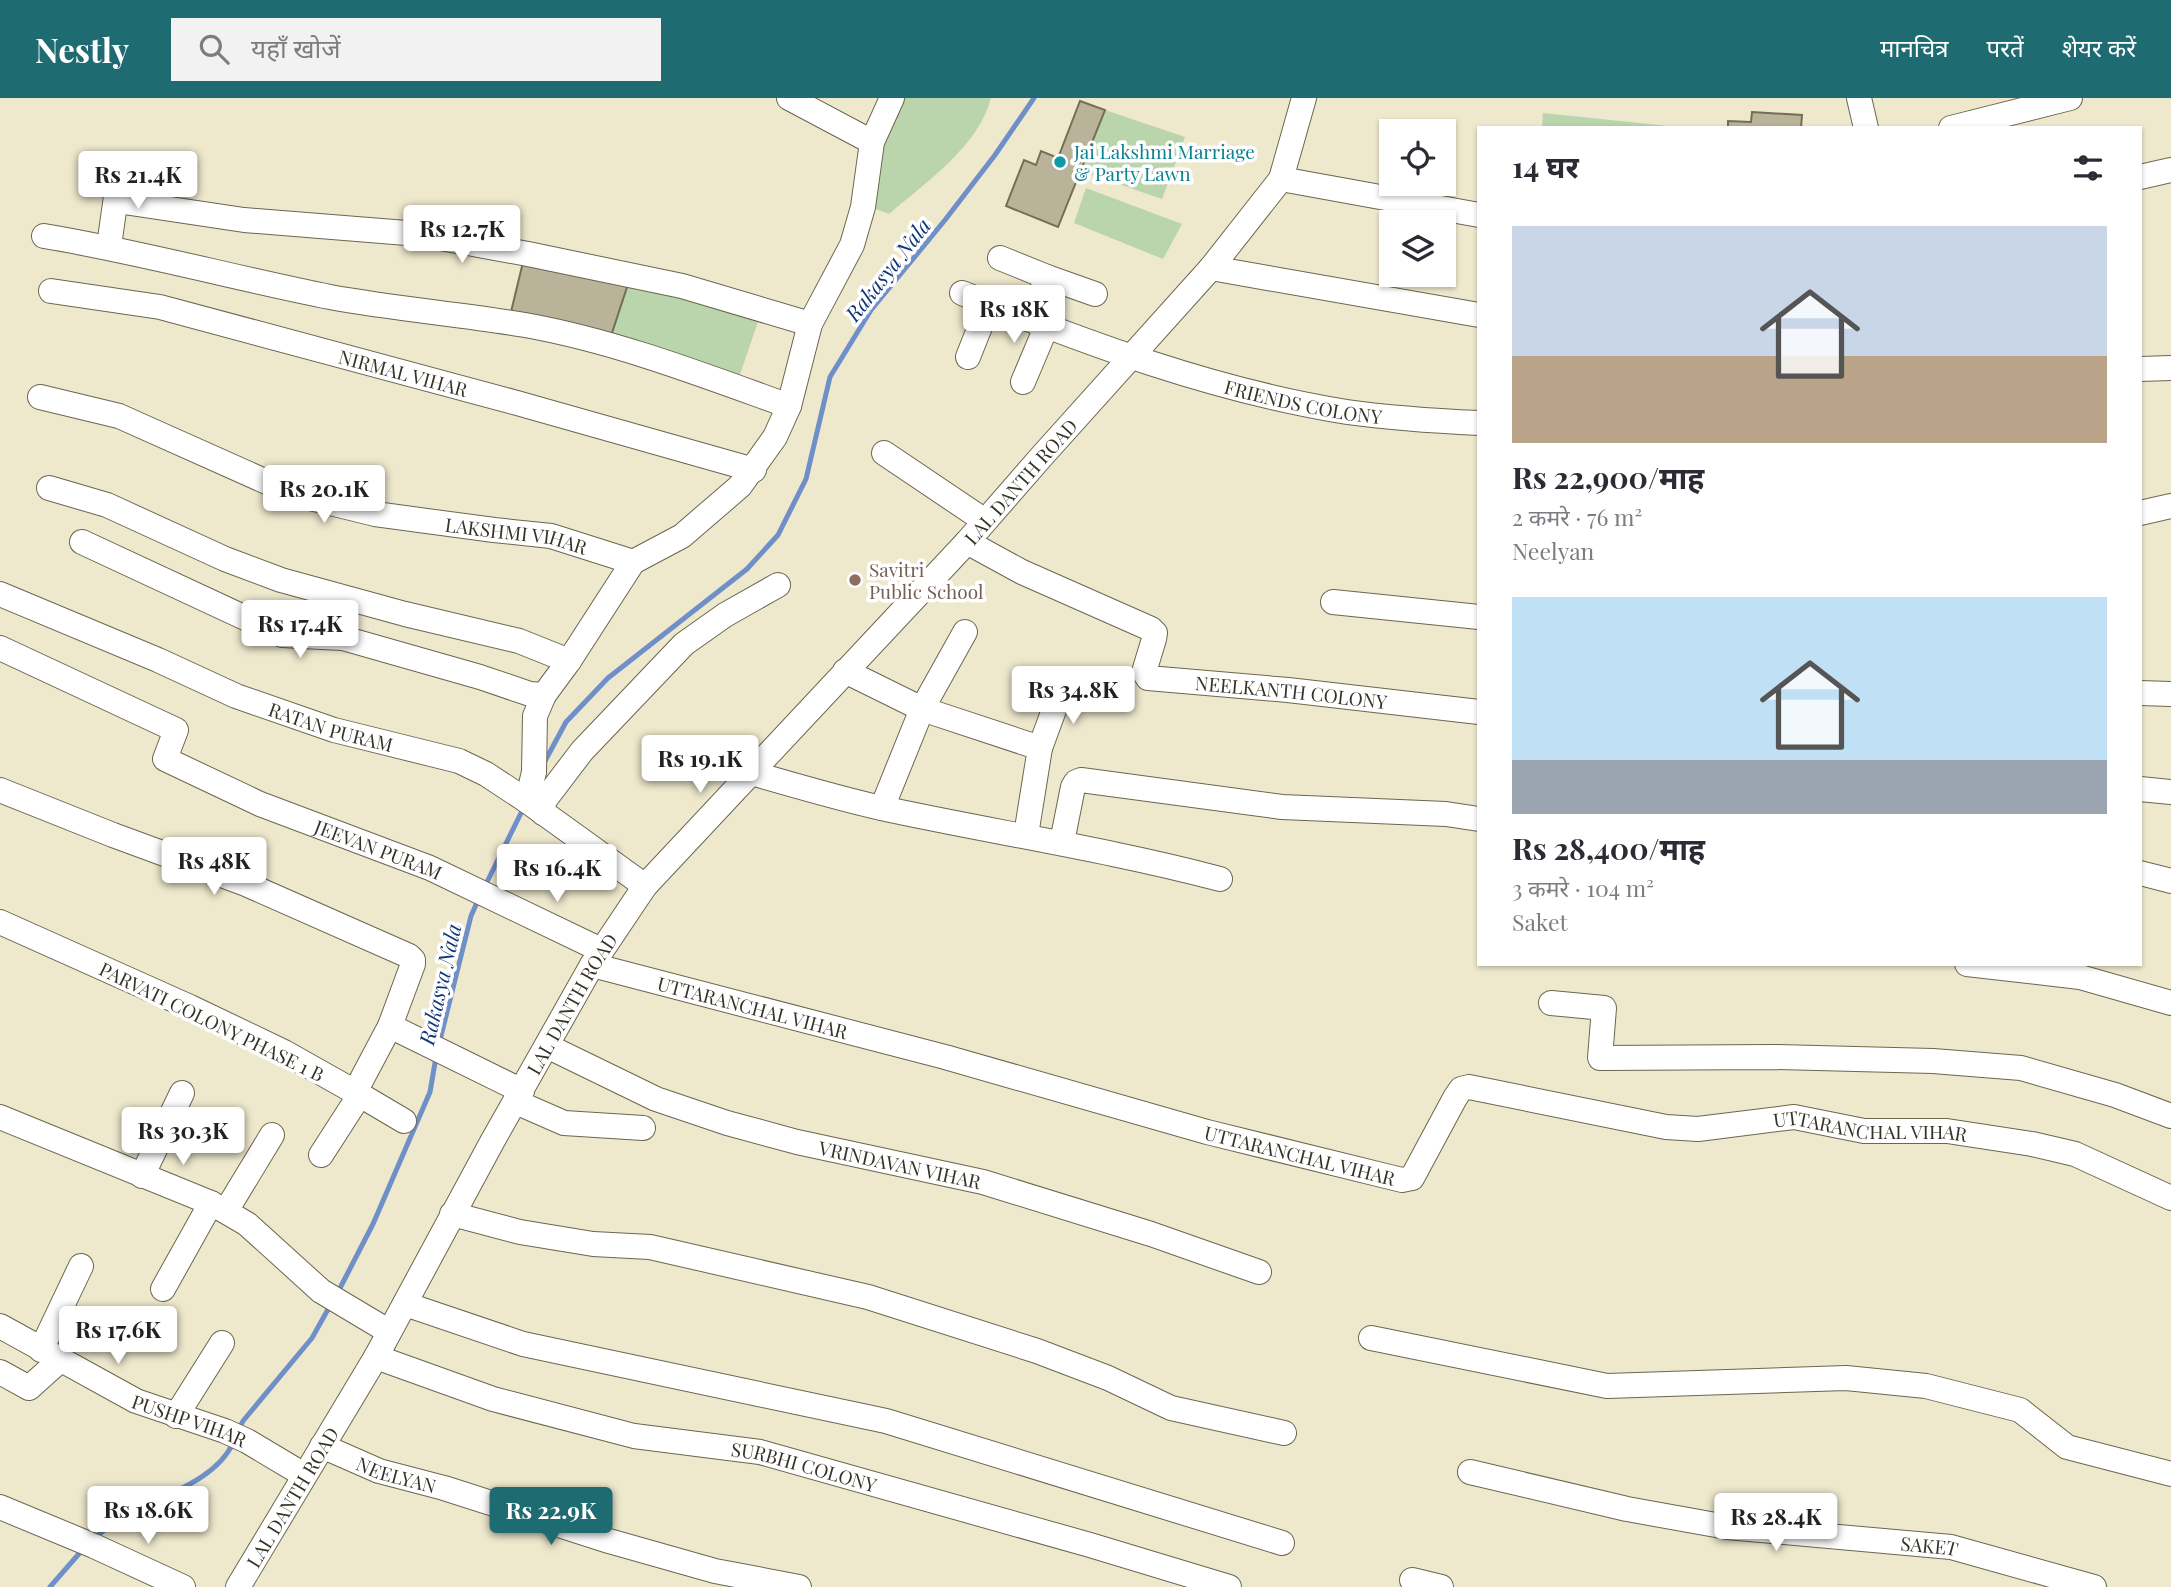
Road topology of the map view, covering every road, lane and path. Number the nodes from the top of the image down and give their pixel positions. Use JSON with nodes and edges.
{"nodes":[{"id":1,"x":789,"y":98,"type":"edge"},
{"id":2,"x":892,"y":98,"type":"edge"},
{"id":3,"x":1304,"y":98,"type":"edge"},
{"id":4,"x":1859,"y":98,"type":"edge"},
{"id":5,"x":2070,"y":98,"type":"edge"},
{"id":6,"x":1866,"y":126,"type":"edge"},
{"id":7,"x":1959,"y":126,"type":"edge"},
{"id":8,"x":872,"y":142,"type":"junction"},
{"id":9,"x":120,"y":168,"type":"dead end"},
{"id":10,"x":2171,"y":170,"type":"edge"},
{"id":11,"x":2142,"y":177,"type":"edge"},
{"id":12,"x":1281,"y":179,"type":"junction"},
{"id":13,"x":117,"y":201,"type":"junction"},
{"id":14,"x":1477,"y":215,"type":"edge"},
{"id":15,"x":44,"y":236,"type":"dead end"},
{"id":16,"x":109,"y":246,"type":"junction"},
{"id":17,"x":1000,"y":258,"type":"dead end"},
{"id":18,"x":1211,"y":268,"type":"junction"},
{"id":19,"x":1047,"y":277,"type":"junction"},
{"id":20,"x":51,"y":291,"type":"dead end"},
{"id":21,"x":962,"y":293,"type":"dead end"},
{"id":22,"x":1095,"y":295,"type":"dead end"},
{"id":23,"x":989,"y":304,"type":"junction"},
{"id":24,"x":1477,"y":315,"type":"edge"},
{"id":25,"x":1039,"y":322,"type":"junction"},
{"id":26,"x":810,"y":324,"type":"junction"},
{"id":27,"x":968,"y":357,"type":"dead end"},
{"id":28,"x":1132,"y":357,"type":"junction"},
{"id":29,"x":2171,"y":368,"type":"edge"},
{"id":30,"x":2142,"y":369,"type":"edge"},
{"id":31,"x":1023,"y":382,"type":"dead end"},
{"id":32,"x":40,"y":397,"type":"dead end"},
{"id":33,"x":789,"y":406,"type":"junction"},
{"id":34,"x":1477,"y":424,"type":"edge"},
{"id":35,"x":884,"y":453,"type":"dead end"},
{"id":36,"x":754,"y":470,"type":"junction"},
{"id":37,"x":49,"y":488,"type":"dead end"},
{"id":38,"x":2171,"y":506,"type":"edge"},
{"id":39,"x":2142,"y":513,"type":"edge"},
{"id":40,"x":985,"y":521,"type":"junction"},
{"id":41,"x":82,"y":542,"type":"dead end"},
{"id":42,"x":967,"y":542,"type":"junction"},
{"id":43,"x":633,"y":562,"type":"junction"},
{"id":44,"x":778,"y":585,"type":"dead end"},
{"id":45,"x":0,"y":594,"type":"edge"},
{"id":46,"x":1332,"y":602,"type":"dead end"},
{"id":47,"x":1477,"y":617,"type":"edge"},
{"id":48,"x":965,"y":632,"type":"dead end"},
{"id":49,"x":0,"y":648,"type":"edge"},
{"id":50,"x":569,"y":661,"type":"junction"},
{"id":51,"x":845,"y":671,"type":"junction"},
{"id":52,"x":1062,"y":688,"type":"dead end"},
{"id":53,"x":2142,"y":693,"type":"edge"},
{"id":54,"x":2171,"y":694,"type":"edge"},
{"id":55,"x":544,"y":695,"type":"junction"},
{"id":56,"x":922,"y":709,"type":"junction"},
{"id":57,"x":1477,"y":712,"type":"edge"},
{"id":58,"x":1040,"y":748,"type":"junction"},
{"id":59,"x":752,"y":774,"type":"junction"},
{"id":60,"x":2142,"y":789,"type":"edge"},
{"id":61,"x":0,"y":790,"type":"edge"},
{"id":62,"x":2171,"y":792,"type":"edge"},
{"id":63,"x":535,"y":807,"type":"junction"},
{"id":64,"x":882,"y":808,"type":"junction"},
{"id":65,"x":1477,"y":819,"type":"edge"},
{"id":66,"x":1026,"y":835,"type":"junction"},
{"id":67,"x":1062,"y":842,"type":"junction"},
{"id":68,"x":2142,"y":874,"type":"edge"},
{"id":69,"x":1220,"y":880,"type":"dead end"},
{"id":70,"x":2171,"y":881,"type":"edge"},
{"id":71,"x":645,"y":887,"type":"junction"},
{"id":72,"x":0,"y":922,"type":"edge"},
{"id":73,"x":597,"y":957,"type":"junction"},
{"id":74,"x":2004,"y":966,"type":"edge"},
{"id":75,"x":2060,"y":969,"type":"edge"},
{"id":76,"x":1550,"y":1003,"type":"dead end"},
{"id":77,"x":2171,"y":1003,"type":"edge"},
{"id":78,"x":390,"y":1026,"type":"junction"},
{"id":79,"x":547,"y":1046,"type":"junction"},
{"id":80,"x":182,"y":1093,"type":"dead end"},
{"id":81,"x":357,"y":1094,"type":"junction"},
{"id":82,"x":519,"y":1096,"type":"junction"},
{"id":83,"x":0,"y":1116,"type":"edge"},
{"id":84,"x":2171,"y":1116,"type":"edge"},
{"id":85,"x":404,"y":1121,"type":"dead end"},
{"id":86,"x":643,"y":1128,"type":"dead end"},
{"id":87,"x":272,"y":1135,"type":"dead end"},
{"id":88,"x":321,"y":1155,"type":"dead end"},
{"id":89,"x":142,"y":1176,"type":"junction"},
{"id":90,"x":2171,"y":1198,"type":"edge"},
{"id":91,"x":219,"y":1207,"type":"junction"},
{"id":92,"x":452,"y":1214,"type":"junction"},
{"id":93,"x":81,"y":1266,"type":"dead end"},
{"id":94,"x":1259,"y":1272,"type":"dead end"},
{"id":95,"x":163,"y":1289,"type":"dead end"},
{"id":96,"x":405,"y":1304,"type":"junction"},
{"id":97,"x":0,"y":1326,"type":"edge"},
{"id":98,"x":388,"y":1331,"type":"junction"},
{"id":99,"x":1371,"y":1338,"type":"dead end"},
{"id":100,"x":222,"y":1343,"type":"dead end"},
{"id":101,"x":50,"y":1355,"type":"junction"},
{"id":102,"x":376,"y":1357,"type":"junction"},
{"id":103,"x":0,"y":1372,"type":"edge"},
{"id":104,"x":176,"y":1416,"type":"junction"},
{"id":105,"x":1284,"y":1433,"type":"dead end"},
{"id":106,"x":322,"y":1446,"type":"junction"},
{"id":107,"x":1470,"y":1472,"type":"dead end"},
{"id":108,"x":2171,"y":1474,"type":"edge"},
{"id":109,"x":304,"y":1475,"type":"junction"},
{"id":110,"x":0,"y":1507,"type":"edge"},
{"id":111,"x":1282,"y":1543,"type":"dead end"},
{"id":112,"x":1412,"y":1580,"type":"dead end"},
{"id":113,"x":183,"y":1587,"type":"edge"},
{"id":114,"x":238,"y":1587,"type":"edge"},
{"id":115,"x":799,"y":1587,"type":"edge"},
{"id":116,"x":1229,"y":1587,"type":"edge"},
{"id":117,"x":1441,"y":1587,"type":"edge"},
{"id":118,"x":2094,"y":1587,"type":"edge"}],
"edges":[{"from":1,"to":8,"type":"street"},
{"from":2,"to":8,"type":"street"},
{"from":3,"to":12,"type":"street","name":"LAL DANTH ROAD"},
{"from":4,"to":6,"type":"street"},
{"from":5,"to":7,"type":"street"},
{"from":8,"to":26,"type":"street"},
{"from":9,"to":13,"type":"street"},
{"from":10,"to":11,"type":"street"},
{"from":12,"to":14,"type":"street"},
{"from":12,"to":18,"type":"street","name":"LAL DANTH ROAD"},
{"from":13,"to":16,"type":"street"},
{"from":13,"to":26,"type":"street"},
{"from":15,"to":16,"type":"street"},
{"from":16,"to":33,"type":"street"},
{"from":17,"to":19,"type":"street"},
{"from":18,"to":24,"type":"street"},
{"from":18,"to":28,"type":"street","name":"LAL DANTH ROAD"},
{"from":19,"to":22,"type":"street"},
{"from":19,"to":25,"type":"street"},
{"from":20,"to":36,"type":"street","name":"NIRMAL VIHAR"},
{"from":21,"to":23,"type":"street","name":"FRIENDS COLONY"},
{"from":23,"to":25,"type":"street","name":"FRIENDS COLONY"},
{"from":23,"to":27,"type":"street"},
{"from":25,"to":28,"type":"street","name":"FRIENDS COLONY"},
{"from":25,"to":31,"type":"street"},
{"from":26,"to":33,"type":"street"},
{"from":28,"to":34,"type":"street","name":"FRIENDS COLONY"},
{"from":28,"to":40,"type":"street","name":"LAL DANTH ROAD"},
{"from":29,"to":30,"type":"street"},
{"from":32,"to":43,"type":"street","name":"LAKSHMI VIHAR"},
{"from":33,"to":36,"type":"street"},
{"from":35,"to":40,"type":"street"},
{"from":36,"to":43,"type":"street"},
{"from":37,"to":50,"type":"street"},
{"from":38,"to":39,"type":"street"},
{"from":40,"to":42,"type":"street","name":"LAL DANTH ROAD"},
{"from":41,"to":55,"type":"street"},
{"from":42,"to":51,"type":"street","name":"LAL DANTH ROAD"},
{"from":42,"to":57,"type":"street","name":"NEELKANTH COLONY"},
{"from":43,"to":50,"type":"street"},
{"from":44,"to":63,"type":"street"},
{"from":45,"to":63,"type":"street","name":"RATAN PURAM"},
{"from":46,"to":47,"type":"street"},
{"from":48,"to":56,"type":"street"},
{"from":49,"to":73,"type":"street","name":"JEEVAN PURAM"},
{"from":50,"to":55,"type":"street"},
{"from":51,"to":56,"type":"street"},
{"from":51,"to":59,"type":"street","name":"LAL DANTH ROAD"},
{"from":52,"to":58,"type":"street"},
{"from":53,"to":54,"type":"street"},
{"from":55,"to":63,"type":"street"},
{"from":56,"to":58,"type":"street"},
{"from":56,"to":64,"type":"street"},
{"from":58,"to":66,"type":"street"},
{"from":59,"to":64,"type":"street"},
{"from":59,"to":71,"type":"street","name":"LAL DANTH ROAD"},
{"from":60,"to":62,"type":"street"},
{"from":61,"to":78,"type":"street"},
{"from":63,"to":71,"type":"street","name":"RATAN PURAM"},
{"from":64,"to":66,"type":"street"},
{"from":65,"to":67,"type":"street"},
{"from":66,"to":67,"type":"street"},
{"from":67,"to":69,"type":"street"},
{"from":68,"to":70,"type":"street"},
{"from":71,"to":73,"type":"street","name":"LAL DANTH ROAD"},
{"from":72,"to":81,"type":"street","name":"PARVATI COLONY PHASE 1 B"},
{"from":73,"to":79,"type":"street","name":"LAL DANTH ROAD"},
{"from":73,"to":90,"type":"street","name":"UTTARANCHAL VIHAR"},
{"from":74,"to":75,"type":"street"},
{"from":75,"to":77,"type":"street"},
{"from":76,"to":84,"type":"street"},
{"from":78,"to":81,"type":"street"},
{"from":78,"to":82,"type":"street"},
{"from":79,"to":82,"type":"street","name":"LAL DANTH ROAD"},
{"from":79,"to":94,"type":"street","name":"VRINDAVAN VIHAR"},
{"from":80,"to":89,"type":"street"},
{"from":81,"to":85,"type":"street","name":"PARVATI COLONY PHASE 1 B"},
{"from":81,"to":88,"type":"street"},
{"from":82,"to":86,"type":"street"},
{"from":82,"to":92,"type":"street","name":"LAL DANTH ROAD"},
{"from":83,"to":89,"type":"street"},
{"from":87,"to":91,"type":"street"},
{"from":89,"to":91,"type":"street"},
{"from":91,"to":95,"type":"street"},
{"from":91,"to":98,"type":"street"},
{"from":92,"to":96,"type":"street","name":"LAL DANTH ROAD"},
{"from":92,"to":105,"type":"street"},
{"from":93,"to":101,"type":"street"},
{"from":96,"to":98,"type":"street","name":"LAL DANTH ROAD"},
{"from":96,"to":111,"type":"street"},
{"from":97,"to":101,"type":"street","name":"PUSHP VIHAR"},
{"from":98,"to":102,"type":"street","name":"LAL DANTH ROAD"},
{"from":99,"to":108,"type":"street"},
{"from":100,"to":104,"type":"street"},
{"from":101,"to":103,"type":"street"},
{"from":101,"to":104,"type":"street","name":"PUSHP VIHAR"},
{"from":102,"to":106,"type":"street","name":"LAL DANTH ROAD"},
{"from":102,"to":116,"type":"street","name":"SURBHI COLONY"},
{"from":104,"to":109,"type":"street","name":"PUSHP VIHAR"},
{"from":106,"to":109,"type":"street","name":"LAL DANTH ROAD"},
{"from":106,"to":115,"type":"street","name":"NEELYAN"},
{"from":107,"to":118,"type":"street","name":"SAKET"},
{"from":109,"to":114,"type":"street","name":"LAL DANTH ROAD"},
{"from":110,"to":113,"type":"street"},
{"from":112,"to":117,"type":"street"}]}
